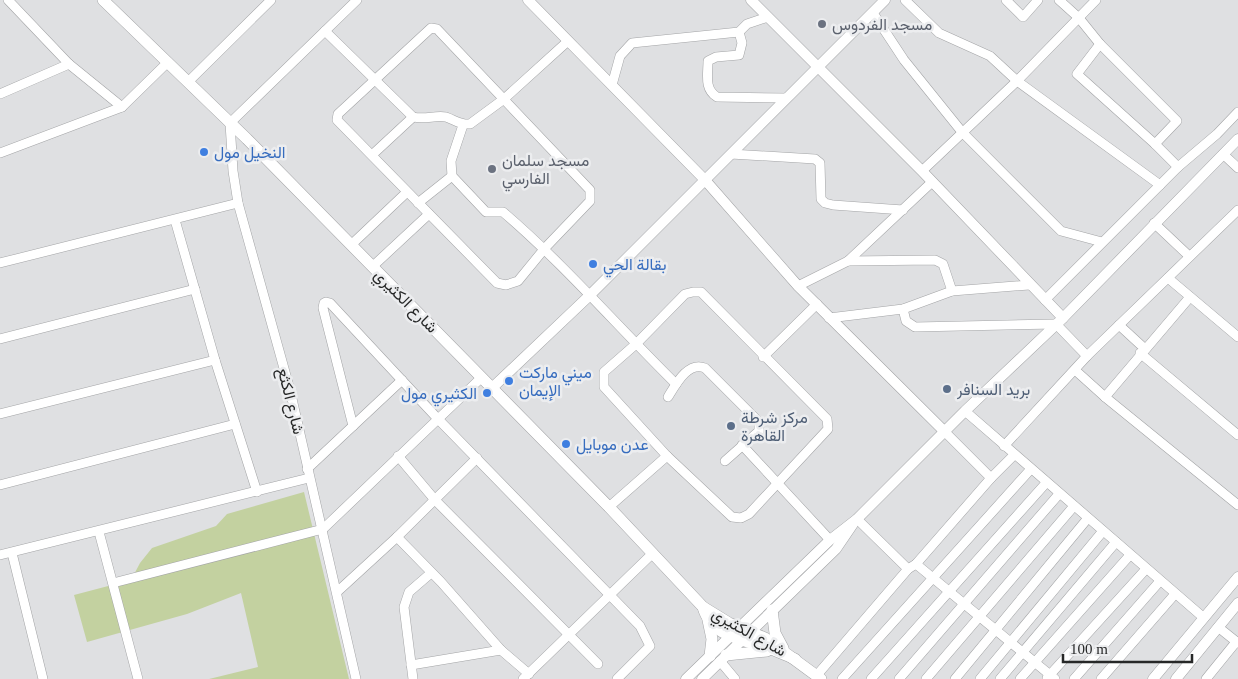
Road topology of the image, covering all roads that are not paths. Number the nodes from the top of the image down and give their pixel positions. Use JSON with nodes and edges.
{"nodes":[{"id":1,"x":8,"y":0,"type":"edge"},
{"id":2,"x":103,"y":0,"type":"edge"},
{"id":3,"x":272,"y":0,"type":"edge"},
{"id":4,"x":356,"y":0,"type":"edge"},
{"id":5,"x":528,"y":0,"type":"edge"},
{"id":6,"x":751,"y":0,"type":"edge"},
{"id":7,"x":885,"y":0,"type":"edge"},
{"id":8,"x":905,"y":0,"type":"edge"},
{"id":9,"x":1006,"y":0,"type":"edge"},
{"id":10,"x":1038,"y":0,"type":"edge"},
{"id":11,"x":1059,"y":0,"type":"edge"},
{"id":12,"x":1096,"y":0,"type":"edge"},
{"id":13,"x":873,"y":13,"type":"junction"},
{"id":14,"x":768,"y":17,"type":"junction"},
{"id":15,"x":1078,"y":18,"type":"junction"},
{"id":16,"x":325,"y":30,"type":"junction"},
{"id":17,"x":739,"y":32,"type":"junction"},
{"id":18,"x":568,"y":41,"type":"junction"},
{"id":19,"x":1100,"y":44,"type":"junction"},
{"id":20,"x":168,"y":62,"type":"junction"},
{"id":21,"x":70,"y":64,"type":"junction"},
{"id":22,"x":818,"y":67,"type":"junction"},
{"id":23,"x":373,"y":79,"type":"junction"},
{"id":24,"x":189,"y":81,"type":"junction"},
{"id":25,"x":1017,"y":81,"type":"junction"},
{"id":26,"x":612,"y":85,"type":"junction"},
{"id":27,"x":0,"y":94,"type":"edge"},
{"id":28,"x":786,"y":98,"type":"junction"},
{"id":29,"x":504,"y":99,"type":"junction"},
{"id":30,"x":122,"y":107,"type":"junction"},
{"id":31,"x":1238,"y":112,"type":"edge"},
{"id":32,"x":413,"y":117,"type":"junction"},
{"id":33,"x":230,"y":123,"type":"junction"},
{"id":34,"x":463,"y":125,"type":"junction"},
{"id":35,"x":962,"y":132,"type":"junction"},
{"id":36,"x":1238,"y":139,"type":"edge"},
{"id":37,"x":1155,"y":144,"type":"junction"},
{"id":38,"x":0,"y":153,"type":"edge"},
{"id":39,"x":731,"y":154,"type":"junction"},
{"id":40,"x":1223,"y":154,"type":"junction"},
{"id":41,"x":372,"y":155,"type":"junction"},
{"id":42,"x":1178,"y":167,"type":"junction"},
{"id":43,"x":1238,"y":168,"type":"edge"},
{"id":44,"x":922,"y":171,"type":"junction"},
{"id":45,"x":452,"y":176,"type":"junction"},
{"id":46,"x":705,"y":180,"type":"junction"},
{"id":47,"x":932,"y":182,"type":"junction"},
{"id":48,"x":1160,"y":185,"type":"junction"},
{"id":49,"x":407,"y":192,"type":"junction"},
{"id":50,"x":238,"y":203,"type":"junction"},
{"id":51,"x":418,"y":203,"type":"junction"},
{"id":52,"x":903,"y":210,"type":"junction"},
{"id":53,"x":1238,"y":210,"type":"edge"},
{"id":54,"x":429,"y":214,"type":"junction"},
{"id":55,"x":175,"y":220,"type":"junction"},
{"id":56,"x":1154,"y":223,"type":"junction"},
{"id":57,"x":1102,"y":242,"type":"junction"},
{"id":58,"x":351,"y":245,"type":"junction"},
{"id":59,"x":545,"y":248,"type":"junction"},
{"id":60,"x":1189,"y":256,"type":"junction"},
{"id":61,"x":848,"y":261,"type":"junction"},
{"id":62,"x":0,"y":263,"type":"edge"},
{"id":63,"x":372,"y":267,"type":"junction"},
{"id":64,"x":1168,"y":278,"type":"junction"},
{"id":65,"x":1029,"y":285,"type":"junction"},
{"id":66,"x":798,"y":286,"type":"junction"},
{"id":67,"x":195,"y":289,"type":"junction"},
{"id":68,"x":952,"y":291,"type":"junction"},
{"id":69,"x":589,"y":296,"type":"junction"},
{"id":70,"x":1190,"y":297,"type":"junction"},
{"id":71,"x":1044,"y":300,"type":"junction"},
{"id":72,"x":817,"y":304,"type":"junction"},
{"id":73,"x":903,"y":309,"type":"junction"},
{"id":74,"x":830,"y":318,"type":"junction"},
{"id":75,"x":1059,"y":321,"type":"junction"},
{"id":76,"x":1119,"y":325,"type":"junction"},
{"id":77,"x":1238,"y":337,"type":"edge"},
{"id":78,"x":0,"y":339,"type":"edge"},
{"id":79,"x":636,"y":344,"type":"junction"},
{"id":80,"x":1142,"y":351,"type":"junction"},
{"id":81,"x":1087,"y":356,"type":"junction"},
{"id":82,"x":763,"y":357,"type":"junction"},
{"id":83,"x":215,"y":360,"type":"junction"},
{"id":84,"x":1075,"y":370,"type":"junction"},
{"id":85,"x":482,"y":378,"type":"junction"},
{"id":86,"x":402,"y":380,"type":"junction"},
{"id":87,"x":676,"y":384,"type":"junction"},
{"id":88,"x":492,"y":388,"type":"junction"},
{"id":89,"x":668,"y":397,"type":"dead end"},
{"id":90,"x":1104,"y":397,"type":"junction"},
{"id":91,"x":965,"y":411,"type":"junction"},
{"id":92,"x":0,"y":414,"type":"edge"},
{"id":93,"x":438,"y":419,"type":"junction"},
{"id":94,"x":235,"y":424,"type":"junction"},
{"id":95,"x":353,"y":426,"type":"junction"},
{"id":96,"x":944,"y":432,"type":"junction"},
{"id":97,"x":1238,"y":435,"type":"edge"},
{"id":98,"x":742,"y":445,"type":"junction"},
{"id":99,"x":1004,"y":446,"type":"junction"},
{"id":100,"x":1014,"y":455,"type":"junction"},
{"id":101,"x":398,"y":456,"type":"junction"},
{"id":102,"x":667,"y":456,"type":"junction"},
{"id":103,"x":477,"y":458,"type":"junction"},
{"id":104,"x":725,"y":461,"type":"dead end"},
{"id":105,"x":1030,"y":470,"type":"junction"},
{"id":106,"x":308,"y":474,"type":"junction"},
{"id":107,"x":991,"y":478,"type":"junction"},
{"id":108,"x":777,"y":482,"type":"junction"},
{"id":109,"x":1046,"y":483,"type":"junction"},
{"id":110,"x":0,"y":485,"type":"edge"},
{"id":111,"x":256,"y":492,"type":"junction"},
{"id":112,"x":1059,"y":494,"type":"junction"},
{"id":113,"x":435,"y":500,"type":"junction"},
{"id":114,"x":1238,"y":505,"type":"edge"},
{"id":115,"x":1074,"y":506,"type":"junction"},
{"id":116,"x":609,"y":507,"type":"junction"},
{"id":117,"x":1088,"y":518,"type":"junction"},
{"id":118,"x":857,"y":519,"type":"junction"},
{"id":119,"x":323,"y":529,"type":"junction"},
{"id":120,"x":1103,"y":531,"type":"junction"},
{"id":121,"x":99,"y":532,"type":"junction"},
{"id":122,"x":397,"y":537,"type":"junction"},
{"id":123,"x":830,"y":540,"type":"junction"},
{"id":124,"x":1116,"y":542,"type":"junction"},
{"id":125,"x":12,"y":553,"type":"junction"},
{"id":126,"x":653,"y":554,"type":"junction"},
{"id":127,"x":1130,"y":555,"type":"junction"},
{"id":128,"x":0,"y":556,"type":"edge"},
{"id":129,"x":912,"y":566,"type":"junction"},
{"id":130,"x":1146,"y":569,"type":"junction"},
{"id":131,"x":430,"y":573,"type":"junction"},
{"id":132,"x":1238,"y":577,"type":"edge"},
{"id":133,"x":934,"y":579,"type":"junction"},
{"id":134,"x":1160,"y":581,"type":"junction"},
{"id":135,"x":113,"y":583,"type":"junction"},
{"id":136,"x":1226,"y":591,"type":"junction"},
{"id":137,"x":337,"y":592,"type":"junction"},
{"id":138,"x":950,"y":592,"type":"junction"},
{"id":139,"x":1175,"y":594,"type":"junction"},
{"id":140,"x":611,"y":596,"type":"junction"},
{"id":141,"x":1238,"y":602,"type":"edge"},
{"id":142,"x":965,"y":605,"type":"junction"},
{"id":143,"x":703,"y":607,"type":"junction"},
{"id":144,"x":772,"y":610,"type":"junction"},
{"id":145,"x":981,"y":617,"type":"junction"},
{"id":146,"x":707,"y":618,"type":"junction"},
{"id":147,"x":1204,"y":618,"type":"junction"},
{"id":148,"x":1218,"y":627,"type":"junction"},
{"id":149,"x":996,"y":630,"type":"junction"},
{"id":150,"x":744,"y":633,"type":"junction"},
{"id":151,"x":571,"y":635,"type":"junction"},
{"id":152,"x":730,"y":637,"type":"junction"},
{"id":153,"x":1010,"y":642,"type":"junction"},
{"id":154,"x":1237,"y":642,"type":"edge"},
{"id":155,"x":501,"y":650,"type":"junction"},
{"id":156,"x":1023,"y":653,"type":"junction"},
{"id":157,"x":785,"y":654,"type":"junction"},
{"id":158,"x":719,"y":658,"type":"junction"},
{"id":159,"x":1034,"y":662,"type":"junction"},
{"id":160,"x":598,"y":664,"type":"dead end"},
{"id":161,"x":412,"y":665,"type":"junction"},
{"id":162,"x":526,"y":677,"type":"edge"},
{"id":163,"x":819,"y":677,"type":"edge"},
{"id":164,"x":1050,"y":678,"type":"edge"},
{"id":165,"x":43,"y":679,"type":"edge"},
{"id":166,"x":138,"y":679,"type":"edge"},
{"id":167,"x":356,"y":679,"type":"edge"},
{"id":168,"x":413,"y":679,"type":"edge"},
{"id":169,"x":617,"y":679,"type":"edge"},
{"id":170,"x":686,"y":679,"type":"edge"},
{"id":171,"x":702,"y":679,"type":"edge"},
{"id":172,"x":735,"y":679,"type":"edge"},
{"id":173,"x":842,"y":679,"type":"edge"},
{"id":174,"x":871,"y":679,"type":"edge"},
{"id":175,"x":899,"y":679,"type":"edge"},
{"id":176,"x":926,"y":679,"type":"edge"},
{"id":177,"x":955,"y":679,"type":"edge"},
{"id":178,"x":980,"y":679,"type":"edge"},
{"id":179,"x":1000,"y":679,"type":"edge"},
{"id":180,"x":1020,"y":679,"type":"edge"},
{"id":181,"x":1074,"y":679,"type":"edge"},
{"id":182,"x":1101,"y":679,"type":"edge"},
{"id":183,"x":1153,"y":679,"type":"edge"},
{"id":184,"x":1176,"y":679,"type":"edge"},
{"id":185,"x":1206,"y":679,"type":"edge"}],
"edges":[{"from":1,"to":21,"type":"street"},
{"from":2,"to":20,"type":"main road","name":"شارع الكثيري"},
{"from":3,"to":24,"type":"street"},
{"from":4,"to":16,"type":"street"},
{"from":5,"to":18,"type":"street"},
{"from":6,"to":14,"type":"street"},
{"from":7,"to":13,"type":"street"},
{"from":8,"to":25,"type":"street"},
{"from":9,"to":10,"type":"street"},
{"from":11,"to":15,"type":"street"},
{"from":12,"to":15,"type":"street"},
{"from":13,"to":22,"type":"street"},
{"from":13,"to":35,"type":"street"},
{"from":14,"to":17,"type":"street"},
{"from":14,"to":22,"type":"street"},
{"from":15,"to":19,"type":"street"},
{"from":15,"to":25,"type":"street"},
{"from":16,"to":23,"type":"street"},
{"from":16,"to":33,"type":"street"},
{"from":17,"to":26,"type":"street"},
{"from":17,"to":28,"type":"street"},
{"from":18,"to":26,"type":"street"},
{"from":18,"to":29,"type":"street"},
{"from":19,"to":37,"type":"street"},
{"from":19,"to":37,"type":"street"},
{"from":20,"to":24,"type":"main road","name":"شارع الكثيري"},
{"from":20,"to":30,"type":"street"},
{"from":21,"to":27,"type":"street"},
{"from":21,"to":30,"type":"street"},
{"from":22,"to":28,"type":"street"},
{"from":22,"to":44,"type":"street"},
{"from":23,"to":29,"type":"street"},
{"from":23,"to":32,"type":"street"},
{"from":23,"to":41,"type":"street"},
{"from":24,"to":33,"type":"main road","name":"شارع الكثيري"},
{"from":25,"to":35,"type":"street"},
{"from":25,"to":48,"type":"street"},
{"from":26,"to":46,"type":"street"},
{"from":28,"to":39,"type":"street"},
{"from":29,"to":34,"type":"street"},
{"from":29,"to":59,"type":"street"},
{"from":30,"to":38,"type":"street"},
{"from":31,"to":42,"type":"street"},
{"from":32,"to":34,"type":"street"},
{"from":32,"to":41,"type":"street"},
{"from":33,"to":50,"type":"street","name":"شارع الكثع"},
{"from":33,"to":58,"type":"main road","name":"شارع الكثيري"},
{"from":34,"to":45,"type":"street"},
{"from":35,"to":44,"type":"street"},
{"from":35,"to":57,"type":"street"},
{"from":36,"to":40,"type":"street"},
{"from":37,"to":42,"type":"street"},
{"from":39,"to":46,"type":"street"},
{"from":39,"to":52,"type":"street"},
{"from":40,"to":43,"type":"street"},
{"from":40,"to":56,"type":"street"},
{"from":41,"to":49,"type":"street"},
{"from":42,"to":48,"type":"street"},
{"from":44,"to":47,"type":"street"},
{"from":45,"to":51,"type":"street"},
{"from":45,"to":59,"type":"street"},
{"from":46,"to":66,"type":"street"},
{"from":46,"to":69,"type":"street"},
{"from":47,"to":52,"type":"street"},
{"from":47,"to":65,"type":"street"},
{"from":48,"to":57,"type":"street"},
{"from":49,"to":51,"type":"street"},
{"from":49,"to":58,"type":"street"},
{"from":50,"to":55,"type":"street"},
{"from":50,"to":106,"type":"street","name":"شارع الكثع"},
{"from":51,"to":54,"type":"street"},
{"from":52,"to":61,"type":"street"},
{"from":53,"to":60,"type":"street"},
{"from":54,"to":59,"type":"street"},
{"from":54,"to":63,"type":"street"},
{"from":55,"to":62,"type":"street"},
{"from":55,"to":67,"type":"street"},
{"from":56,"to":60,"type":"street"},
{"from":56,"to":75,"type":"street"},
{"from":57,"to":71,"type":"street"},
{"from":58,"to":63,"type":"main road","name":"شارع الكثيري"},
{"from":59,"to":69,"type":"street"},
{"from":60,"to":64,"type":"street"},
{"from":61,"to":66,"type":"street"},
{"from":61,"to":68,"type":"street"},
{"from":63,"to":85,"type":"main road","name":"شارع الكثيري"},
{"from":64,"to":70,"type":"street"},
{"from":64,"to":76,"type":"street"},
{"from":65,"to":68,"type":"street"},
{"from":65,"to":71,"type":"street"},
{"from":66,"to":72,"type":"street"},
{"from":67,"to":78,"type":"street"},
{"from":67,"to":83,"type":"street"},
{"from":68,"to":73,"type":"street"},
{"from":69,"to":79,"type":"street"},
{"from":69,"to":88,"type":"street"},
{"from":70,"to":77,"type":"street"},
{"from":70,"to":80,"type":"street"},
{"from":71,"to":75,"type":"street"},
{"from":72,"to":74,"type":"street"},
{"from":72,"to":82,"type":"street"},
{"from":73,"to":74,"type":"street"},
{"from":73,"to":75,"type":"street"},
{"from":74,"to":96,"type":"street"},
{"from":75,"to":81,"type":"street"},
{"from":75,"to":91,"type":"street"},
{"from":76,"to":80,"type":"street"},
{"from":76,"to":81,"type":"street"},
{"from":79,"to":82,"type":"street"},
{"from":79,"to":87,"type":"street"},
{"from":79,"to":102,"type":"street"},
{"from":80,"to":90,"type":"street"},
{"from":80,"to":97,"type":"street"},
{"from":81,"to":84,"type":"street"},
{"from":82,"to":108,"type":"street"},
{"from":83,"to":92,"type":"street"},
{"from":83,"to":94,"type":"street"},
{"from":84,"to":90,"type":"street"},
{"from":84,"to":99,"type":"street"},
{"from":85,"to":88,"type":"main road","name":"شارع الكثيري"},
{"from":85,"to":93,"type":"street"},
{"from":86,"to":93,"type":"street"},
{"from":86,"to":95,"type":"street"},
{"from":86,"to":95,"type":"street"},
{"from":87,"to":89,"type":"street"},
{"from":87,"to":98,"type":"street"},
{"from":88,"to":116,"type":"main road","name":"شارع الكثيري"},
{"from":90,"to":114,"type":"street"},
{"from":91,"to":96,"type":"street"},
{"from":91,"to":99,"type":"street"},
{"from":93,"to":101,"type":"street"},
{"from":93,"to":103,"type":"street"},
{"from":94,"to":110,"type":"street"},
{"from":94,"to":111,"type":"street"},
{"from":95,"to":106,"type":"street"},
{"from":96,"to":107,"type":"street"},
{"from":96,"to":118,"type":"street"},
{"from":98,"to":104,"type":"street"},
{"from":98,"to":108,"type":"street"},
{"from":99,"to":100,"type":"street"},
{"from":100,"to":105,"type":"street"},
{"from":100,"to":107,"type":"street"},
{"from":101,"to":113,"type":"street"},
{"from":101,"to":119,"type":"street"},
{"from":102,"to":108,"type":"street"},
{"from":102,"to":116,"type":"street"},
{"from":103,"to":113,"type":"street"},
{"from":103,"to":140,"type":"street"},
{"from":105,"to":109,"type":"street"},
{"from":105,"to":133,"type":"street"},
{"from":106,"to":111,"type":"street"},
{"from":106,"to":119,"type":"street","name":"شارع الكثع"},
{"from":107,"to":129,"type":"street"},
{"from":108,"to":123,"type":"street"},
{"from":109,"to":112,"type":"street"},
{"from":109,"to":138,"type":"street"},
{"from":111,"to":121,"type":"street"},
{"from":112,"to":115,"type":"street"},
{"from":112,"to":142,"type":"street"},
{"from":113,"to":122,"type":"street"},
{"from":113,"to":151,"type":"street"},
{"from":115,"to":117,"type":"street"},
{"from":115,"to":145,"type":"street"},
{"from":116,"to":126,"type":"main road","name":"شارع الكثيري"},
{"from":117,"to":120,"type":"street"},
{"from":117,"to":149,"type":"street"},
{"from":118,"to":123,"type":"street"},
{"from":118,"to":129,"type":"street"},
{"from":118,"to":144,"type":"street"},
{"from":119,"to":135,"type":"street"},
{"from":119,"to":137,"type":"street","name":"شارع الكثع"},
{"from":120,"to":124,"type":"street"},
{"from":120,"to":153,"type":"street"},
{"from":121,"to":125,"type":"street"},
{"from":121,"to":135,"type":"street"},
{"from":122,"to":131,"type":"street"},
{"from":122,"to":137,"type":"street"},
{"from":123,"to":150,"type":"street"},
{"from":124,"to":127,"type":"street"},
{"from":124,"to":156,"type":"street"},
{"from":125,"to":128,"type":"street"},
{"from":125,"to":165,"type":"street"},
{"from":126,"to":140,"type":"street"},
{"from":126,"to":143,"type":"main road","name":"شارع الكثيري"},
{"from":127,"to":130,"type":"street"},
{"from":127,"to":159,"type":"street"},
{"from":129,"to":133,"type":"street"},
{"from":129,"to":163,"type":"street"},
{"from":130,"to":134,"type":"street"},
{"from":130,"to":164,"type":"street"},
{"from":131,"to":155,"type":"street"},
{"from":131,"to":161,"type":"street"},
{"from":132,"to":136,"type":"street"},
{"from":133,"to":138,"type":"street"},
{"from":133,"to":173,"type":"street"},
{"from":134,"to":139,"type":"street"},
{"from":134,"to":181,"type":"street"},
{"from":135,"to":166,"type":"street"},
{"from":136,"to":141,"type":"street"},
{"from":136,"to":147,"type":"street"},
{"from":137,"to":167,"type":"street","name":"شارع الكثع"},
{"from":138,"to":142,"type":"street"},
{"from":138,"to":174,"type":"street"},
{"from":139,"to":147,"type":"street"},
{"from":139,"to":182,"type":"street"},
{"from":140,"to":151,"type":"street"},
{"from":140,"to":169,"type":"street"},
{"from":141,"to":148,"type":"street"},
{"from":142,"to":145,"type":"street"},
{"from":142,"to":175,"type":"street"},
{"from":143,"to":146,"type":"main road","name":"شارع الكثيري"},
{"from":143,"to":150,"type":"main road","name":"شارع الكثيري"},
{"from":144,"to":150,"type":"street"},
{"from":144,"to":157,"type":"main road"},
{"from":145,"to":149,"type":"street"},
{"from":145,"to":176,"type":"street"},
{"from":146,"to":152,"type":"main road","name":"شارع الكثيري"},
{"from":146,"to":158,"type":"main road"},
{"from":147,"to":183,"type":"street"},
{"from":148,"to":154,"type":"street"},
{"from":148,"to":184,"type":"street"},
{"from":149,"to":153,"type":"street"},
{"from":149,"to":177,"type":"street"},
{"from":150,"to":152,"type":"main road","name":"شارع الكثيري"},
{"from":150,"to":157,"type":"main road","name":"شارع الكثيري"},
{"from":150,"to":158,"type":"street"},
{"from":151,"to":160,"type":"street"},
{"from":151,"to":162,"type":"street"},
{"from":152,"to":158,"type":"street"},
{"from":153,"to":156,"type":"street"},
{"from":153,"to":178,"type":"street"},
{"from":154,"to":185,"type":"street"},
{"from":155,"to":161,"type":"street"},
{"from":155,"to":162,"type":"street"},
{"from":156,"to":159,"type":"street"},
{"from":156,"to":179,"type":"street"},
{"from":157,"to":158,"type":"main road"},
{"from":157,"to":163,"type":"main road","name":"شارع الكثيري"},
{"from":158,"to":170,"type":"street"},
{"from":158,"to":171,"type":"street"},
{"from":158,"to":172,"type":"street"},
{"from":159,"to":164,"type":"street"},
{"from":159,"to":180,"type":"street"},
{"from":161,"to":168,"type":"street"}]}
